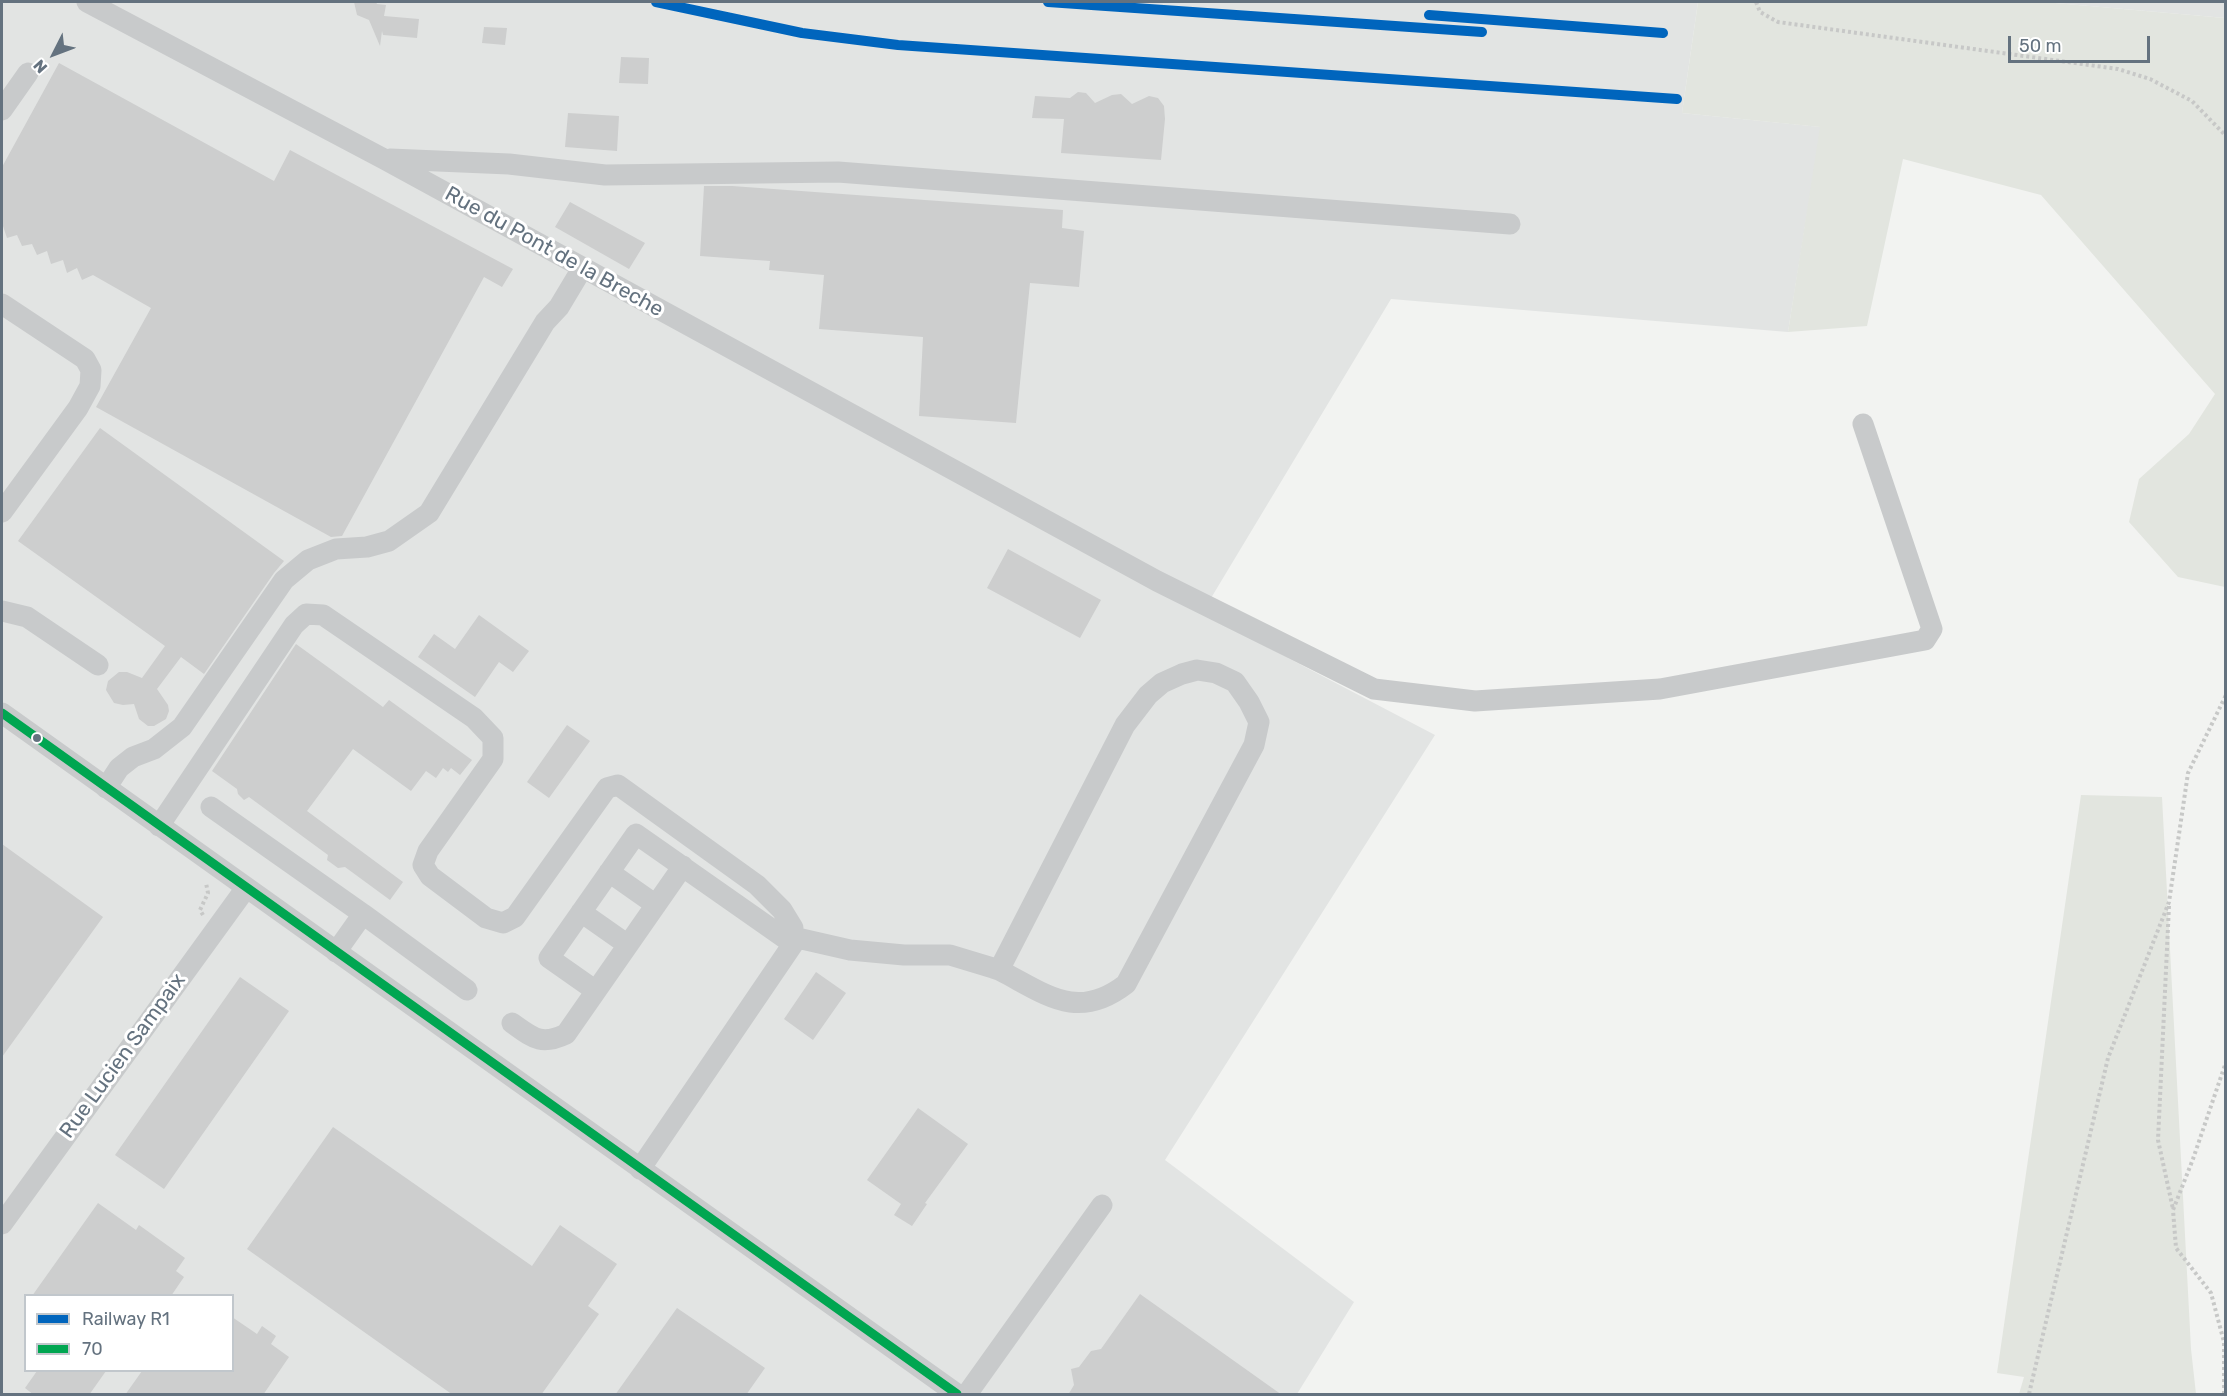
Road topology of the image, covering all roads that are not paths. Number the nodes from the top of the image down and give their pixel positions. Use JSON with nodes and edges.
{"nodes":[{"id":1,"x":87,"y":2,"type":"edge"},
{"id":2,"x":27,"y":73,"type":"dead end"},
{"id":3,"x":2,"y":110,"type":"edge"},
{"id":4,"x":384,"y":159,"type":"junction"},
{"id":5,"x":1510,"y":224,"type":"dead end"},
{"id":6,"x":583,"y":267,"type":"junction"},
{"id":7,"x":2,"y":304,"type":"edge"},
{"id":8,"x":1863,"y":424,"type":"dead end"},
{"id":9,"x":2,"y":512,"type":"edge"},
{"id":10,"x":2,"y":611,"type":"edge"},
{"id":11,"x":98,"y":665,"type":"dead end"},
{"id":12,"x":2,"y":713,"type":"edge"},
{"id":13,"x":106,"y":788,"type":"junction"},
{"id":14,"x":211,"y":807,"type":"dead end"},
{"id":15,"x":159,"y":826,"type":"junction"},
{"id":16,"x":682,"y":866,"type":"junction"},
{"id":17,"x":609,"y":873,"type":"junction"},
{"id":18,"x":246,"y":888,"type":"junction"},
{"id":19,"x":656,"y":905,"type":"junction"},
{"id":20,"x":581,"y":912,"type":"junction"},
{"id":21,"x":363,"y":914,"type":"junction"},
{"id":22,"x":793,"y":941,"type":"junction"},
{"id":23,"x":628,"y":945,"type":"junction"},
{"id":24,"x":336,"y":952,"type":"junction"},
{"id":25,"x":999,"y":970,"type":"junction"},
{"id":26,"x":467,"y":990,"type":"dead end"},
{"id":27,"x":596,"y":991,"type":"junction"},
{"id":28,"x":512,"y":1023,"type":"dead end"},
{"id":29,"x":640,"y":1168,"type":"junction"},
{"id":30,"x":1102,"y":1205,"type":"dead end"},
{"id":31,"x":2,"y":1224,"type":"edge"},
{"id":32,"x":957,"y":1395,"type":"edge"},
{"id":33,"x":967,"y":1395,"type":"edge"}],
"edges":[{"from":1,"to":4,"type":"street","name":"Rue du Pont de la Breche"},
{"from":2,"to":3,"type":"street"},
{"from":4,"to":5,"type":"street"},
{"from":4,"to":6,"type":"street","name":"Rue du Pont de la Breche"},
{"from":6,"to":8,"type":"street","name":"Rue du Pont de la Breche"},
{"from":6,"to":13,"type":"street"},
{"from":7,"to":9,"type":"street"},
{"from":10,"to":11,"type":"street"},
{"from":12,"to":13,"type":"street"},
{"from":13,"to":15,"type":"street"},
{"from":14,"to":21,"type":"street"},
{"from":15,"to":18,"type":"street"},
{"from":15,"to":22,"type":"street"},
{"from":16,"to":17,"type":"street"},
{"from":16,"to":19,"type":"street"},
{"from":16,"to":22,"type":"street"},
{"from":17,"to":19,"type":"street"},
{"from":17,"to":20,"type":"street"},
{"from":18,"to":24,"type":"street"},
{"from":18,"to":31,"type":"street","name":"Rue Lucien Sampaix"},
{"from":19,"to":23,"type":"street"},
{"from":20,"to":23,"type":"street"},
{"from":20,"to":27,"type":"street"},
{"from":21,"to":24,"type":"street"},
{"from":21,"to":26,"type":"street"},
{"from":22,"to":25,"type":"street"},
{"from":22,"to":29,"type":"street"},
{"from":23,"to":27,"type":"street"},
{"from":24,"to":29,"type":"street"},
{"from":25,"to":25,"type":"street"},
{"from":27,"to":28,"type":"street"},
{"from":29,"to":32,"type":"street"},
{"from":30,"to":33,"type":"street"}]}
